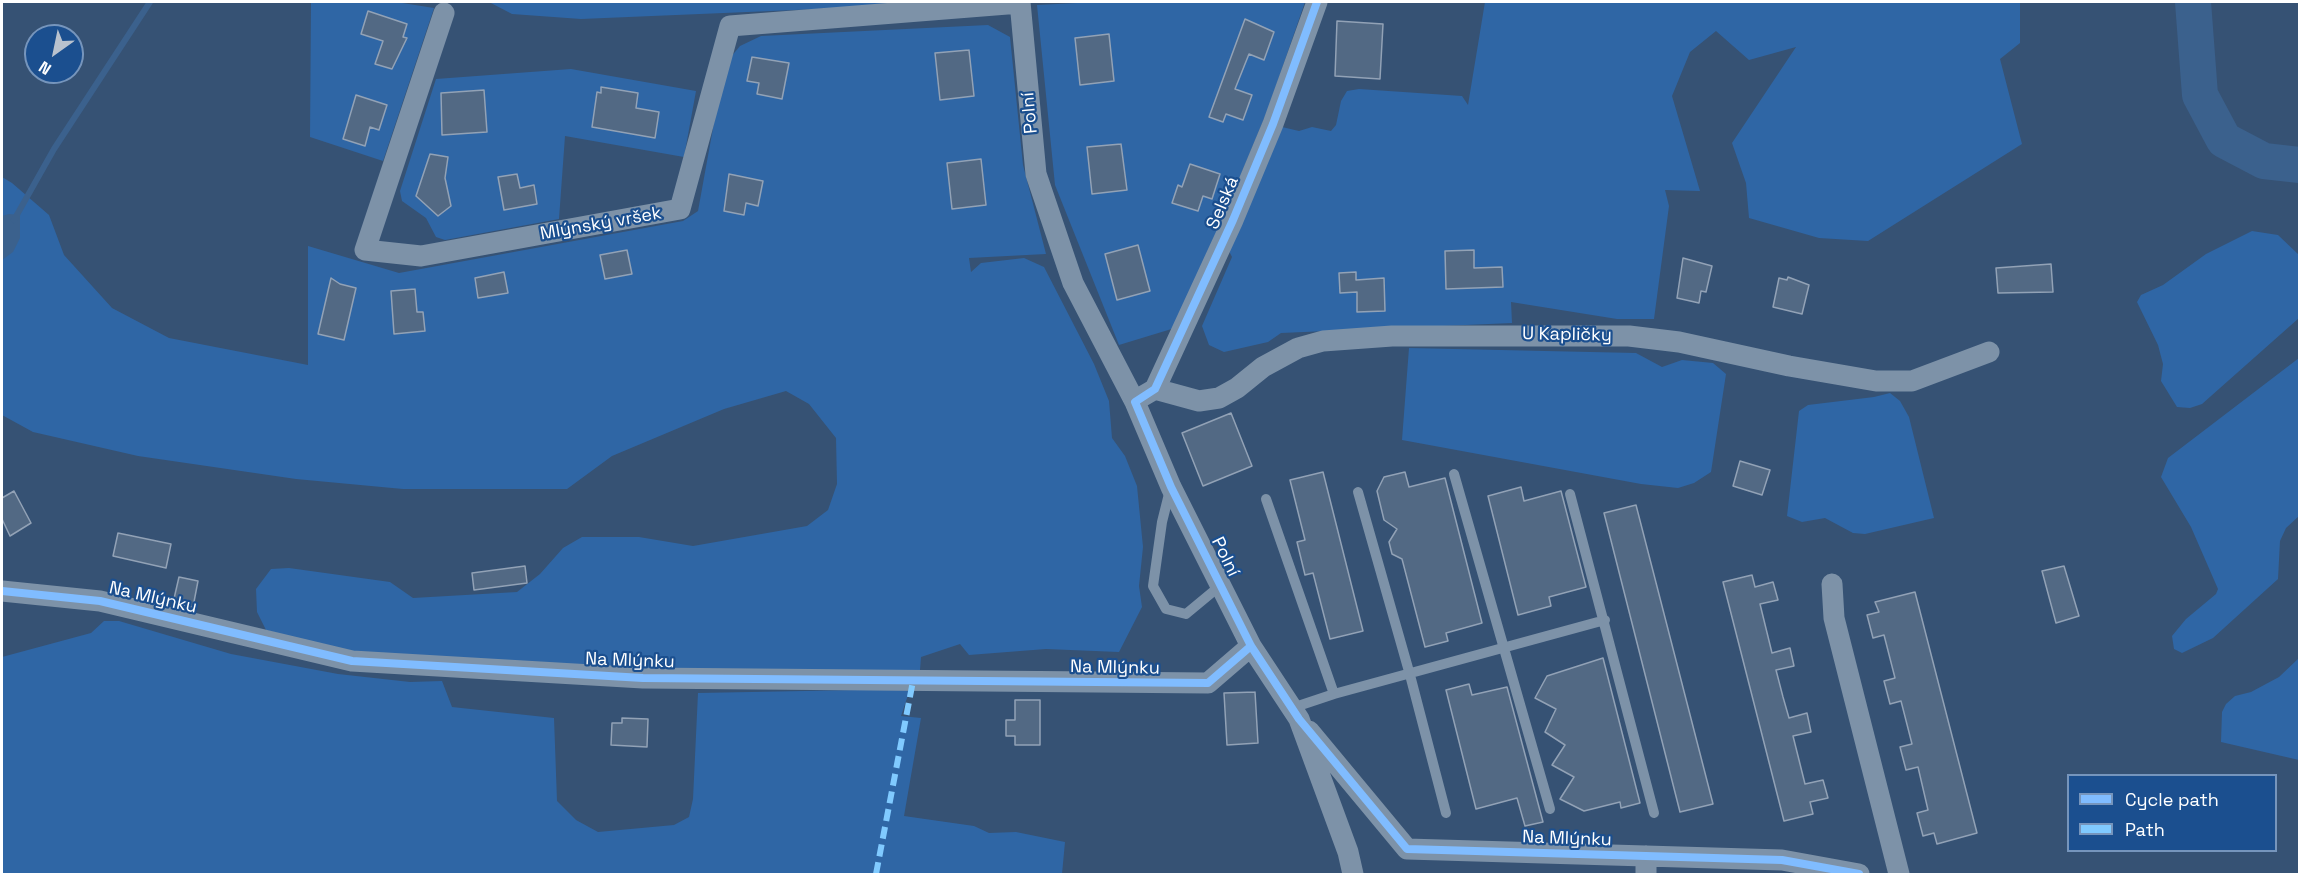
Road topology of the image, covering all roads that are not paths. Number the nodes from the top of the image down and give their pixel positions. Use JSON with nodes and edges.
{"nodes":[{"id":1,"x":1020,"y":2,"type":"edge"},
{"id":2,"x":1317,"y":2,"type":"edge"},
{"id":3,"x":444,"y":13,"type":"dead end"},
{"id":4,"x":1989,"y":352,"type":"dead end"},
{"id":5,"x":1155,"y":389,"type":"junction"},
{"id":6,"x":1135,"y":402,"type":"junction"},
{"id":7,"x":1454,"y":474,"type":"dead end"},
{"id":8,"x":1171,"y":486,"type":"junction"},
{"id":9,"x":1358,"y":492,"type":"dead end"},
{"id":10,"x":1570,"y":494,"type":"dead end"},
{"id":11,"x":1266,"y":499,"type":"dead end"},
{"id":12,"x":1222,"y":584,"type":"junction"},
{"id":13,"x":1832,"y":584,"type":"dead end"},
{"id":14,"x":2,"y":591,"type":"edge"},
{"id":15,"x":1605,"y":620,"type":"junction"},
{"id":16,"x":1251,"y":646,"type":"junction"},
{"id":17,"x":1503,"y":649,"type":"junction"},
{"id":18,"x":1410,"y":675,"type":"junction"},
{"id":19,"x":1334,"y":694,"type":"junction"},
{"id":20,"x":1295,"y":714,"type":"junction"},
{"id":21,"x":1550,"y":809,"type":"dead end"},
{"id":22,"x":1446,"y":813,"type":"dead end"},
{"id":23,"x":1654,"y":813,"type":"dead end"},
{"id":24,"x":1646,"y":866,"type":"edge"},
{"id":25,"x":1353,"y":874,"type":"edge"},
{"id":26,"x":1858,"y":874,"type":"edge"},
{"id":27,"x":1899,"y":874,"type":"edge"}],
"edges":[{"from":1,"to":3,"type":"street","name":"Mlýnský vršek"},
{"from":1,"to":6,"type":"street","name":"Polní"},
{"from":2,"to":5,"type":"street","name":"Selská"},
{"from":4,"to":5,"type":"street","name":"U Kapličky"},
{"from":5,"to":6,"type":"street"},
{"from":6,"to":8,"type":"street","name":"Polní"},
{"from":7,"to":17,"type":"lane","name":"Na Mlýnku"},
{"from":8,"to":12,"type":"street","name":"Polní"},
{"from":8,"to":12,"type":"lane"},
{"from":9,"to":18,"type":"lane"},
{"from":10,"to":15,"type":"lane"},
{"from":11,"to":19,"type":"lane"},
{"from":12,"to":16,"type":"street","name":"Polní"},
{"from":13,"to":27,"type":"street"},
{"from":14,"to":16,"type":"street","name":"Na Mlýnku"},
{"from":15,"to":17,"type":"lane"},
{"from":15,"to":23,"type":"lane"},
{"from":16,"to":20,"type":"street","name":"Polní"},
{"from":17,"to":18,"type":"lane"},
{"from":17,"to":21,"type":"lane","name":"Na Mlýnku"},
{"from":18,"to":19,"type":"lane"},
{"from":18,"to":22,"type":"lane"},
{"from":19,"to":20,"type":"lane"},
{"from":20,"to":24,"type":"street","name":"Na Mlýnku"},
{"from":20,"to":25,"type":"street","name":"Polní"},
{"from":24,"to":26,"type":"street","name":"Na Mlýnku"}]}
